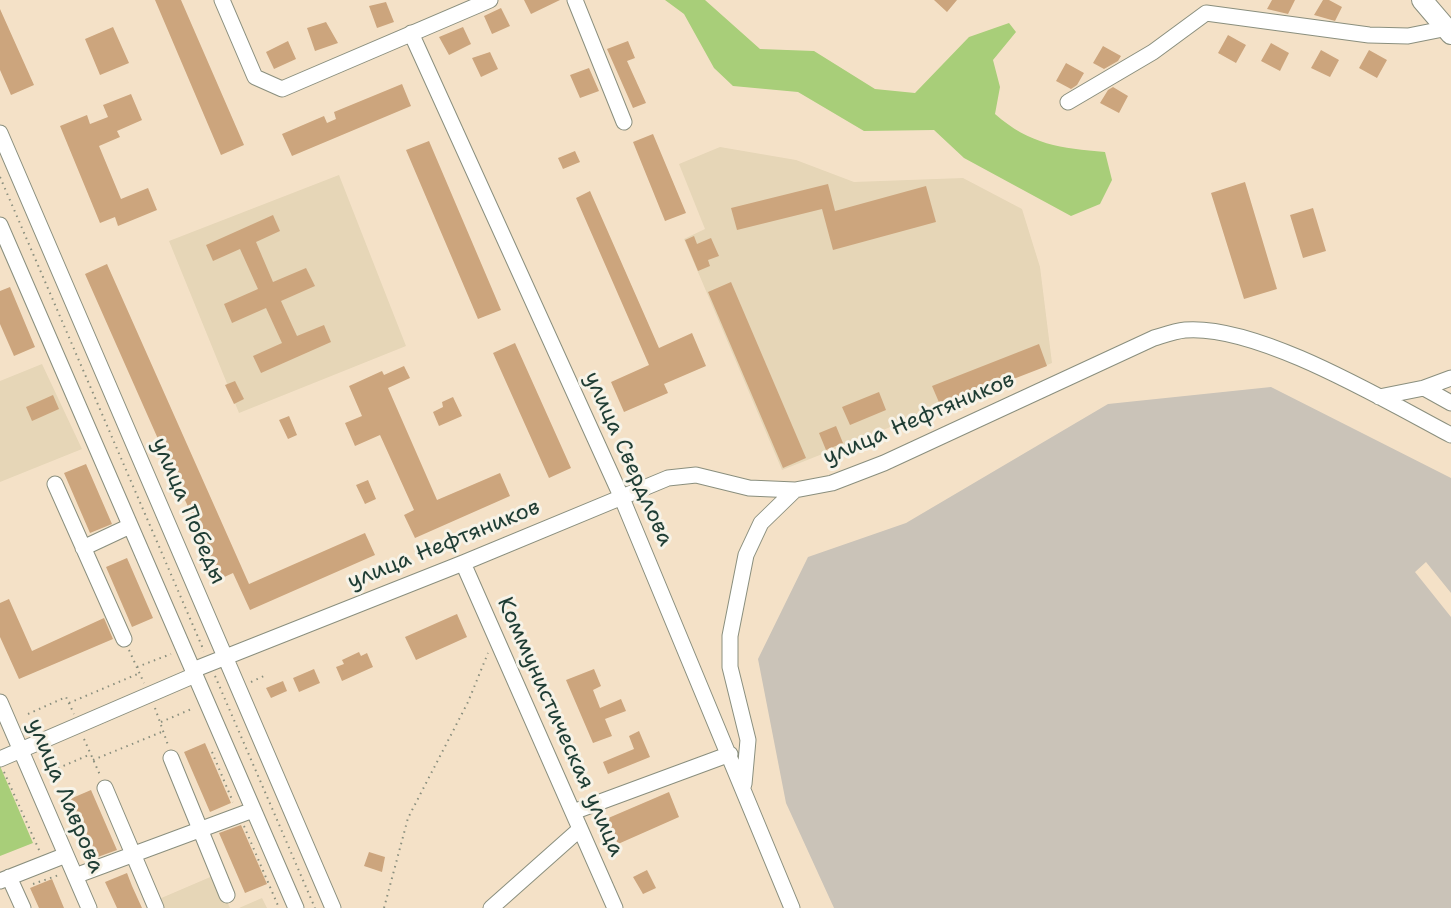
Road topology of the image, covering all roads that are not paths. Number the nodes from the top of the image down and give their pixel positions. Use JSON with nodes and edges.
{"nodes":[{"id":1,"x":222,"y":0,"type":"edge"},
{"id":2,"x":490,"y":0,"type":"edge"},
{"id":3,"x":575,"y":0,"type":"edge"},
{"id":4,"x":1422,"y":0,"type":"edge"},
{"id":5,"x":1449,"y":31,"type":"edge"},
{"id":6,"x":411,"y":33,"type":"junction"},
{"id":7,"x":1068,"y":102,"type":"dead end"},
{"id":8,"x":624,"y":122,"type":"dead end"},
{"id":9,"x":0,"y":133,"type":"edge"},
{"id":10,"x":0,"y":225,"type":"edge"},
{"id":11,"x":1451,"y":378,"type":"edge"},
{"id":12,"x":1424,"y":388,"type":"junction"},
{"id":13,"x":1378,"y":397,"type":"junction"},
{"id":14,"x":1451,"y":403,"type":"edge"},
{"id":15,"x":1451,"y":435,"type":"edge"},
{"id":16,"x":55,"y":484,"type":"dead end"},
{"id":17,"x":795,"y":490,"type":"junction"},
{"id":18,"x":621,"y":496,"type":"junction"},
{"id":19,"x":130,"y":526,"type":"junction"},
{"id":20,"x":83,"y":548,"type":"junction"},
{"id":21,"x":463,"y":563,"type":"junction"},
{"id":22,"x":124,"y":639,"type":"dead end"},
{"id":23,"x":227,"y":657,"type":"junction"},
{"id":24,"x":194,"y":672,"type":"junction"},
{"id":25,"x":0,"y":702,"type":"edge"},
{"id":26,"x":21,"y":750,"type":"junction"},
{"id":27,"x":730,"y":754,"type":"junction"},
{"id":28,"x":171,"y":758,"type":"dead end"},
{"id":29,"x":1,"y":763,"type":"edge"},
{"id":30,"x":744,"y":787,"type":"junction"},
{"id":31,"x":105,"y":788,"type":"road end"},
{"id":32,"x":254,"y":810,"type":"junction"},
{"id":33,"x":573,"y":812,"type":"junction"},
{"id":34,"x":580,"y":829,"type":"junction"},
{"id":35,"x":199,"y":831,"type":"junction"},
{"id":36,"x":66,"y":855,"type":"junction"},
{"id":37,"x":133,"y":855,"type":"junction"},
{"id":38,"x":74,"y":873,"type":"junction"},
{"id":39,"x":8,"y":883,"type":"edge"},
{"id":40,"x":227,"y":895,"type":"dead end"},
{"id":41,"x":23,"y":908,"type":"edge"},
{"id":42,"x":89,"y":908,"type":"edge"},
{"id":43,"x":156,"y":908,"type":"edge"},
{"id":44,"x":296,"y":908,"type":"edge"},
{"id":45,"x":333,"y":908,"type":"edge"},
{"id":46,"x":491,"y":908,"type":"edge"},
{"id":47,"x":615,"y":908,"type":"edge"},
{"id":48,"x":792,"y":908,"type":"edge"}],
"edges":[{"from":1,"to":6,"type":"street"},
{"from":2,"to":6,"type":"street"},
{"from":3,"to":8,"type":"street"},
{"from":4,"to":5,"type":"main road"},
{"from":5,"to":7,"type":"street"},
{"from":6,"to":18,"type":"street","name":"улица Свердлова"},
{"from":9,"to":23,"type":"street","name":"улица Победы"},
{"from":10,"to":19,"type":"street"},
{"from":11,"to":12,"type":"street"},
{"from":12,"to":13,"type":"street"},
{"from":12,"to":14,"type":"street"},
{"from":13,"to":15,"type":"street","name":"улица Нефтяников"},
{"from":13,"to":17,"type":"street","name":"улица Нефтяников"},
{"from":16,"to":20,"type":"street"},
{"from":17,"to":18,"type":"street","name":"улица Нефтяников"},
{"from":17,"to":30,"type":"street"},
{"from":18,"to":21,"type":"street","name":"улица Нефтяников"},
{"from":18,"to":27,"type":"street","name":"улица Свердлова"},
{"from":19,"to":20,"type":"street"},
{"from":19,"to":24,"type":"street"},
{"from":20,"to":22,"type":"street"},
{"from":21,"to":23,"type":"street","name":"улица Нефтяников"},
{"from":21,"to":33,"type":"street","name":"Коммунистическая улица"},
{"from":23,"to":24,"type":"street","name":"улица Нефтяников"},
{"from":23,"to":45,"type":"street","name":"улица Победы"},
{"from":24,"to":26,"type":"street","name":"улица Нефтяников"},
{"from":24,"to":32,"type":"street"},
{"from":25,"to":26,"type":"street","name":"улица Лаврова"},
{"from":26,"to":29,"type":"street","name":"улица Нефтяников"},
{"from":26,"to":36,"type":"street","name":"улица Лаврова"},
{"from":27,"to":30,"type":"street","name":"улица Свердлова"},
{"from":27,"to":33,"type":"street"},
{"from":28,"to":35,"type":"street"},
{"from":30,"to":48,"type":"street","name":"улица Свердлова"},
{"from":31,"to":37,"type":"street"},
{"from":32,"to":35,"type":"street"},
{"from":32,"to":44,"type":"street"},
{"from":33,"to":34,"type":"street","name":"Коммунистическая улица"},
{"from":34,"to":46,"type":"street"},
{"from":34,"to":47,"type":"street","name":"Коммунистическая улица"},
{"from":35,"to":37,"type":"street"},
{"from":35,"to":40,"type":"street"},
{"from":36,"to":38,"type":"street","name":"улица Лаврова"},
{"from":36,"to":39,"type":"street"},
{"from":37,"to":38,"type":"street"},
{"from":37,"to":43,"type":"street"},
{"from":38,"to":42,"type":"street","name":"улица Лаврова"},
{"from":39,"to":41,"type":"street"}]}
